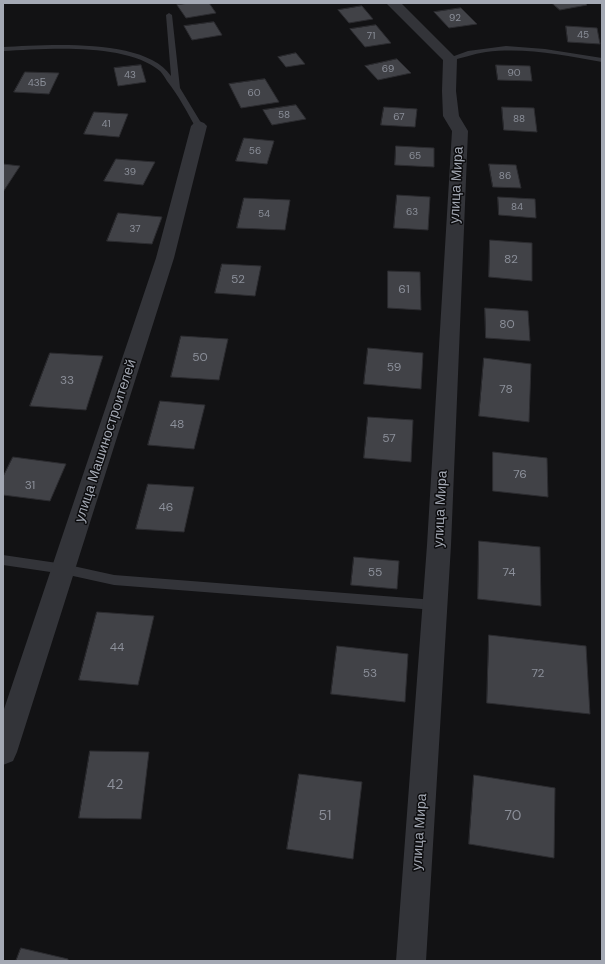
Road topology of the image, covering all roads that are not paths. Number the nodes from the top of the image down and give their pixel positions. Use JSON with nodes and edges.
{"nodes":[{"id":1,"x":393,"y":3,"type":"edge"},
{"id":2,"x":169,"y":15,"type":"dead end"},
{"id":3,"x":3,"y":49,"type":"edge"},
{"id":4,"x":450,"y":59,"type":"junction"},
{"id":5,"x":602,"y":60,"type":"edge"},
{"id":6,"x":176,"y":89,"type":"junction"},
{"id":7,"x":199,"y":126,"type":"joint"},
{"id":8,"x":3,"y":560,"type":"edge"},
{"id":9,"x":64,"y":569,"type":"junction"},
{"id":10,"x":435,"y":605,"type":"junction"},
{"id":11,"x":3,"y":752,"type":"edge"},
{"id":12,"x":411,"y":961,"type":"edge"}],
"edges":[{"from":1,"to":4,"type":"street"},
{"from":2,"to":6,"type":"lane"},
{"from":3,"to":6,"type":"lane"},
{"from":4,"to":5,"type":"lane"},
{"from":4,"to":10,"type":"street","name":"улица Мира"},
{"from":6,"to":7,"type":"lane"},
{"from":7,"to":9,"type":"street","name":"улица Машиностроителей"},
{"from":8,"to":9,"type":"lane"},
{"from":9,"to":10,"type":"lane"},
{"from":9,"to":11,"type":"street","name":"улица Машиностроителей"},
{"from":10,"to":12,"type":"street","name":"улица Мира"}]}
